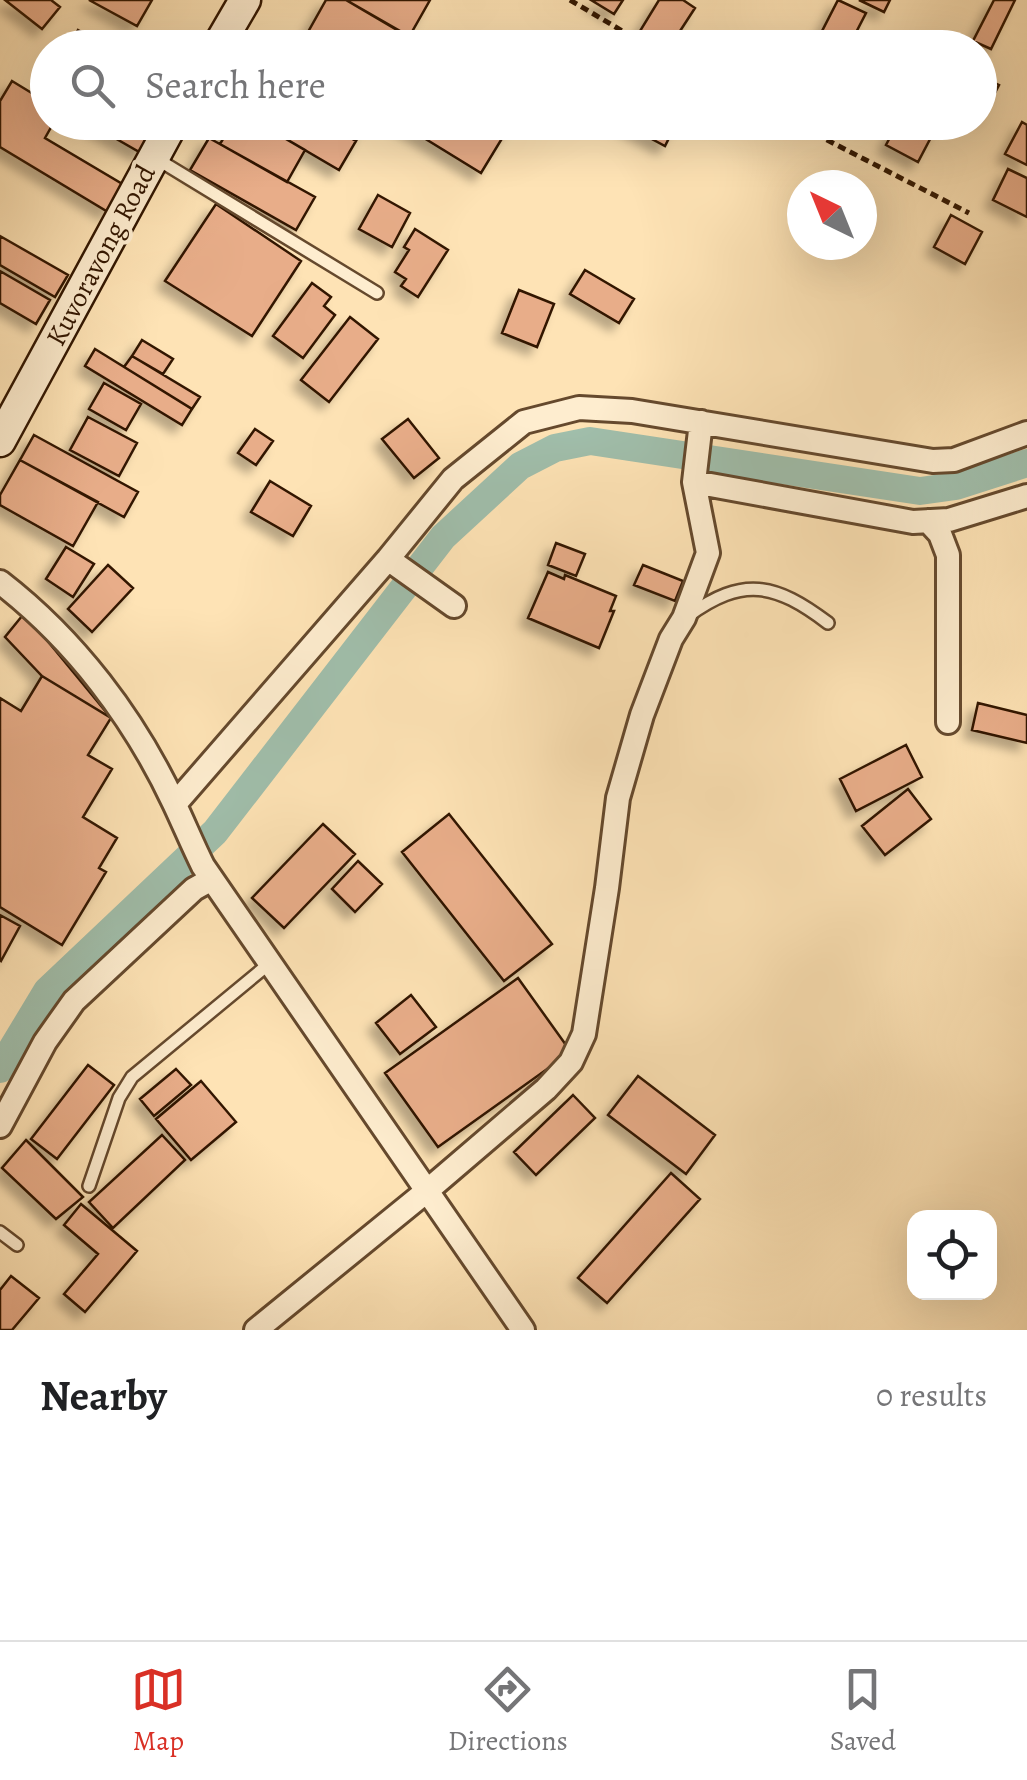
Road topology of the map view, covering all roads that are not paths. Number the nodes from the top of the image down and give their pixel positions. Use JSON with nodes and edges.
{"nodes":[{"id":1,"x":245,"y":0,"type":"edge"},
{"id":2,"x":228,"y":30,"type":"edge"},
{"id":3,"x":163,"y":140,"type":"edge"},
{"id":4,"x":153,"y":157,"type":"junction"},
{"id":5,"x":377,"y":294,"type":"dead end"},
{"id":6,"x":702,"y":422,"type":"junction"},
{"id":7,"x":1027,"y":433,"type":"edge"},
{"id":8,"x":0,"y":441,"type":"edge"},
{"id":9,"x":694,"y":482,"type":"junction"},
{"id":10,"x":1027,"y":496,"type":"edge"},
{"id":11,"x":928,"y":521,"type":"junction"},
{"id":12,"x":388,"y":559,"type":"junction"},
{"id":13,"x":0,"y":582,"type":"edge"},
{"id":14,"x":454,"y":606,"type":"dead end"},
{"id":15,"x":684,"y":618,"type":"junction"},
{"id":16,"x":828,"y":623,"type":"dead end"},
{"id":17,"x":948,"y":722,"type":"dead end"},
{"id":18,"x":175,"y":804,"type":"junction"},
{"id":19,"x":207,"y":873,"type":"junction"},
{"id":20,"x":271,"y":962,"type":"junction"},
{"id":21,"x":0,"y":1126,"type":"edge"},
{"id":22,"x":89,"y":1186,"type":"dead end"},
{"id":23,"x":428,"y":1190,"type":"junction"},
{"id":24,"x":0,"y":1232,"type":"edge"},
{"id":25,"x":17,"y":1244,"type":"dead end"},
{"id":26,"x":256,"y":1330,"type":"edge"},
{"id":27,"x":523,"y":1330,"type":"edge"}],
"edges":[{"from":1,"to":2,"type":"street"},
{"from":3,"to":4,"type":"street","name":"Kuvoravong Road"},
{"from":4,"to":5,"type":"lane"},
{"from":4,"to":8,"type":"street","name":"Kuvoravong Road"},
{"from":6,"to":7,"type":"street"},
{"from":6,"to":9,"type":"street"},
{"from":6,"to":12,"type":"street"},
{"from":9,"to":11,"type":"street"},
{"from":9,"to":15,"type":"street"},
{"from":10,"to":11,"type":"street"},
{"from":11,"to":17,"type":"street"},
{"from":12,"to":14,"type":"street"},
{"from":12,"to":18,"type":"street"},
{"from":13,"to":18,"type":"street"},
{"from":15,"to":16,"type":"lane"},
{"from":15,"to":23,"type":"street"},
{"from":18,"to":19,"type":"street"},
{"from":19,"to":20,"type":"street"},
{"from":19,"to":21,"type":"street"},
{"from":20,"to":22,"type":"lane"},
{"from":20,"to":23,"type":"street"},
{"from":23,"to":26,"type":"street"},
{"from":23,"to":27,"type":"street"},
{"from":24,"to":25,"type":"lane"}]}
